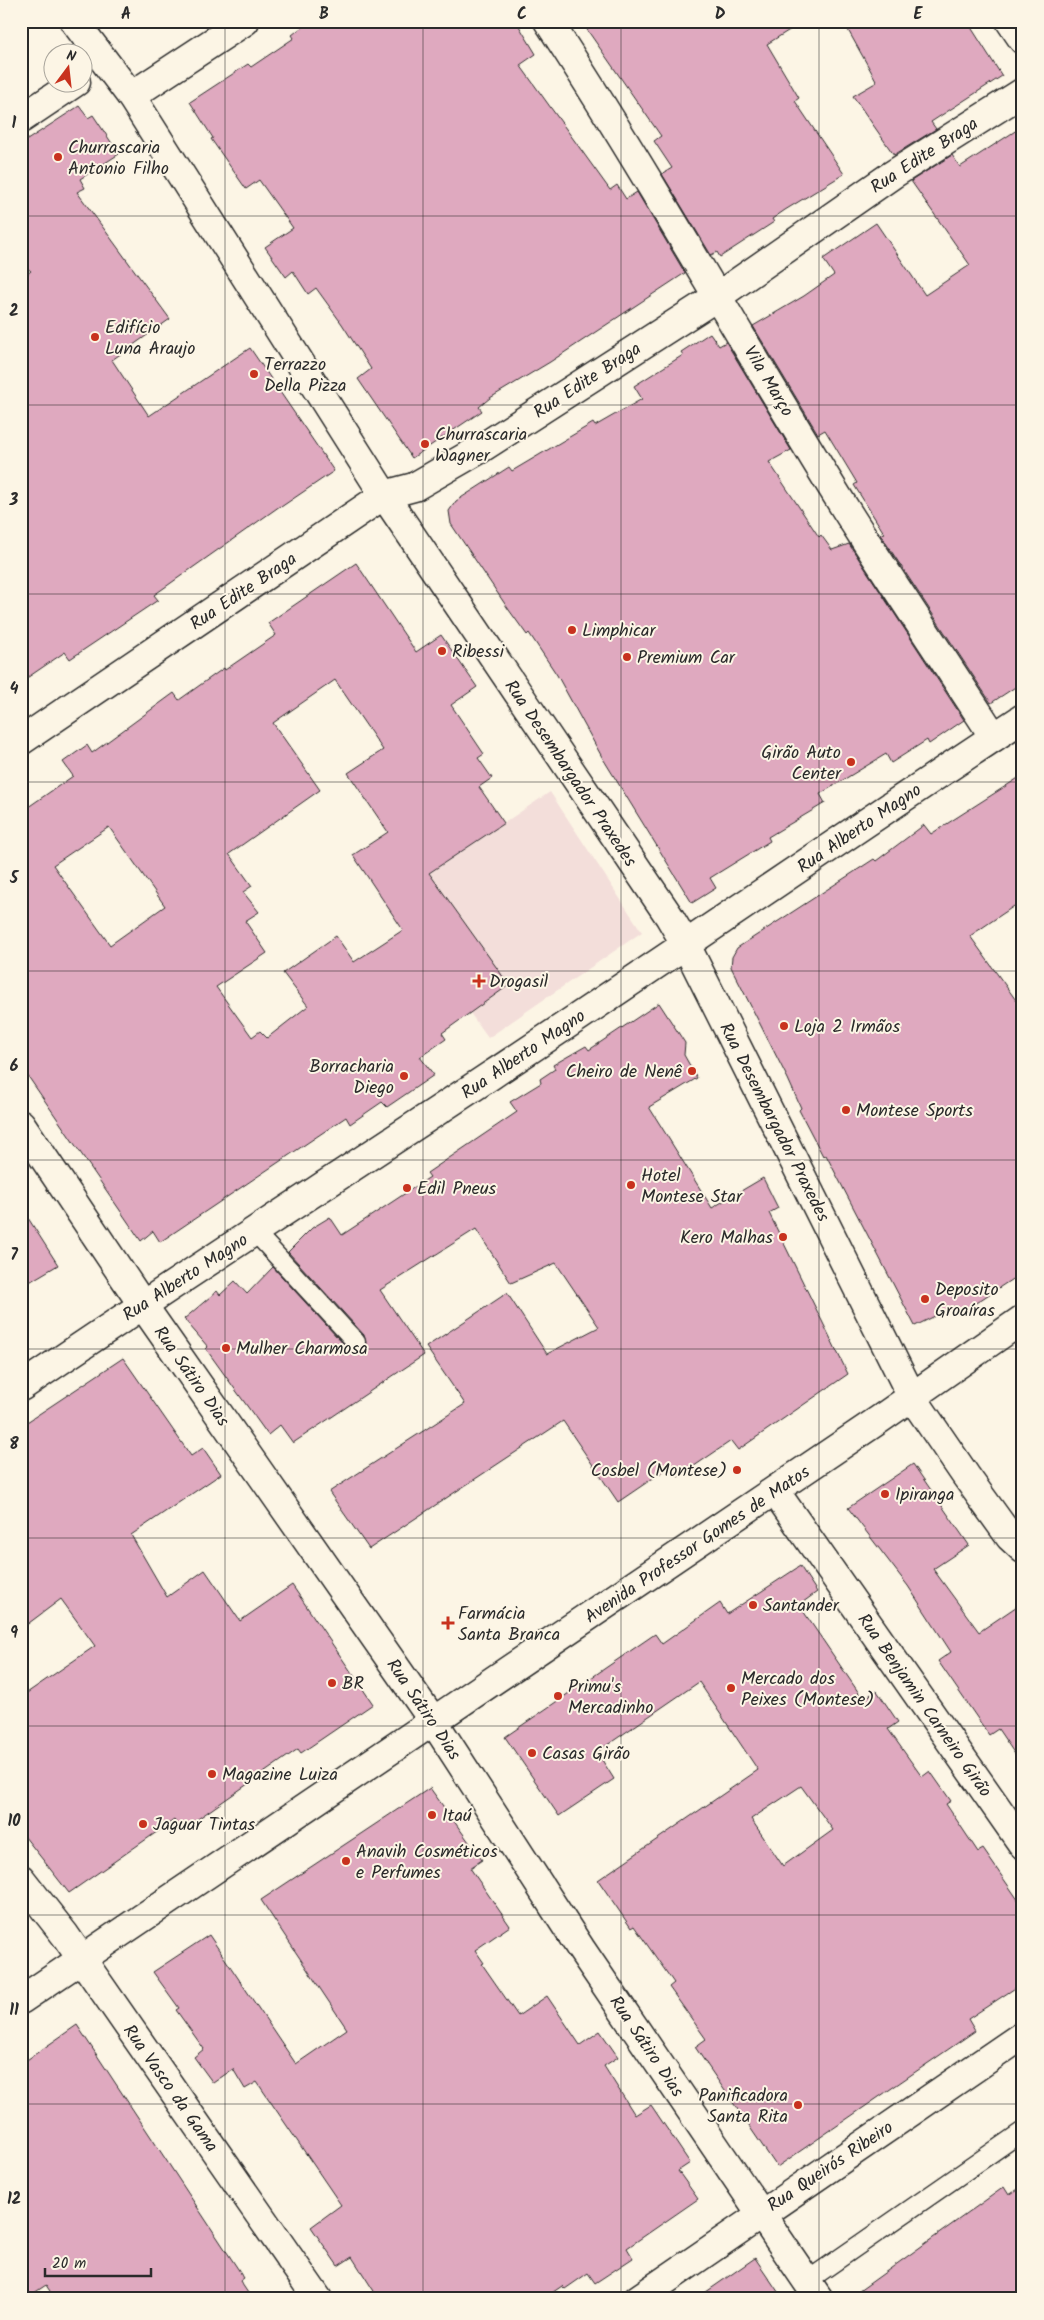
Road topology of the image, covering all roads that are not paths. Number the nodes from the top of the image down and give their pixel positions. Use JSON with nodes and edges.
{"nodes":[{"id":1,"x":74,"y":21,"type":"edge"},
{"id":2,"x":245,"y":21,"type":"edge"},
{"id":3,"x":548,"y":21,"type":"edge"},
{"id":4,"x":1010,"y":21,"type":"edge"},
{"id":5,"x":1023,"y":40,"type":"edge"},
{"id":6,"x":94,"y":71,"type":"edge"},
{"id":7,"x":61,"y":92,"type":"edge"},
{"id":8,"x":1023,"y":92,"type":"edge"},
{"id":9,"x":131,"y":96,"type":"junction"},
{"id":10,"x":21,"y":119,"type":"edge"},
{"id":11,"x":718,"y":296,"type":"junction"},
{"id":12,"x":384,"y":495,"type":"junction"},
{"id":13,"x":1023,"y":718,"type":"edge"},
{"id":14,"x":994,"y":737,"type":"junction"},
{"id":15,"x":21,"y":741,"type":"edge"},
{"id":16,"x":686,"y":945,"type":"junction"},
{"id":17,"x":21,"y":1124,"type":"edge"},
{"id":18,"x":254,"y":1231,"type":"junction"},
{"id":19,"x":142,"y":1304,"type":"junction"},
{"id":20,"x":1023,"y":1319,"type":"edge"},
{"id":21,"x":356,"y":1342,"type":"dead end"},
{"id":22,"x":21,"y":1387,"type":"edge"},
{"id":23,"x":912,"y":1397,"type":"junction"},
{"id":24,"x":775,"y":1491,"type":"junction"},
{"id":25,"x":1023,"y":1549,"type":"edge"},
{"id":26,"x":434,"y":1722,"type":"junction"},
{"id":27,"x":1023,"y":1845,"type":"edge"},
{"id":28,"x":21,"y":1879,"type":"edge"},
{"id":29,"x":82,"y":1959,"type":"junction"},
{"id":30,"x":21,"y":2000,"type":"edge"},
{"id":31,"x":1023,"y":2035,"type":"edge"},
{"id":32,"x":1023,"y":2131,"type":"edge"},
{"id":33,"x":761,"y":2214,"type":"junction"},
{"id":34,"x":813,"y":2290,"type":"edge"},
{"id":35,"x":318,"y":2299,"type":"edge"},
{"id":36,"x":638,"y":2299,"type":"edge"}],
"edges":[{"from":1,"to":6,"type":"street","name":"Rua Desembargador Praxedes"},
{"from":2,"to":9,"type":"street"},
{"from":3,"to":11,"type":"street","name":"Vila Março"},
{"from":4,"to":5,"type":"street"},
{"from":6,"to":9,"type":"street","name":"Rua Desembargador Praxedes"},
{"from":7,"to":10,"type":"street"},
{"from":8,"to":11,"type":"street","name":"Rua Edite Braga"},
{"from":9,"to":12,"type":"street","name":"Rua Desembargador Praxedes"},
{"from":11,"to":12,"type":"street","name":"Rua Edite Braga"},
{"from":11,"to":14,"type":"street","name":"Vila Março"},
{"from":12,"to":15,"type":"street","name":"Rua Edite Braga"},
{"from":12,"to":16,"type":"street","name":"Rua Desembargador Praxedes"},
{"from":13,"to":14,"type":"street","name":"Rua Alberto Magno"},
{"from":14,"to":16,"type":"street","name":"Rua Alberto Magno"},
{"from":16,"to":18,"type":"street","name":"Rua Alberto Magno"},
{"from":16,"to":23,"type":"street","name":"Rua Desembargador Praxedes"},
{"from":17,"to":19,"type":"street","name":"Rua Sátiro Dias"},
{"from":18,"to":19,"type":"street","name":"Rua Alberto Magno"},
{"from":18,"to":21,"type":"lane"},
{"from":19,"to":22,"type":"street","name":"Rua Alberto Magno"},
{"from":19,"to":26,"type":"street","name":"Rua Sátiro Dias"},
{"from":20,"to":23,"type":"street","name":"Avenida Professor Gomes de Matos"},
{"from":23,"to":24,"type":"street","name":"Avenida Professor Gomes de Matos"},
{"from":23,"to":25,"type":"street","name":"Rua Desembargador Praxedes"},
{"from":24,"to":26,"type":"street","name":"Avenida Professor Gomes de Matos"},
{"from":24,"to":27,"type":"street","name":"Rua Benjamin Carneiro Girão"},
{"from":26,"to":29,"type":"street","name":"Avenida Professor Gomes de Matos"},
{"from":26,"to":33,"type":"street","name":"Rua Sátiro Dias"},
{"from":28,"to":29,"type":"street","name":"Rua Vasco da Gama"},
{"from":29,"to":30,"type":"street","name":"Avenida Professor Gomes de Matos"},
{"from":29,"to":35,"type":"street","name":"Rua Vasco da Gama"},
{"from":31,"to":33,"type":"street","name":"Rua Queirós Ribeiro"},
{"from":32,"to":34,"type":"lane"},
{"from":33,"to":34,"type":"street","name":"Rua Sátiro Dias"},
{"from":33,"to":36,"type":"street","name":"Rua Queirós Ribeiro"}]}
